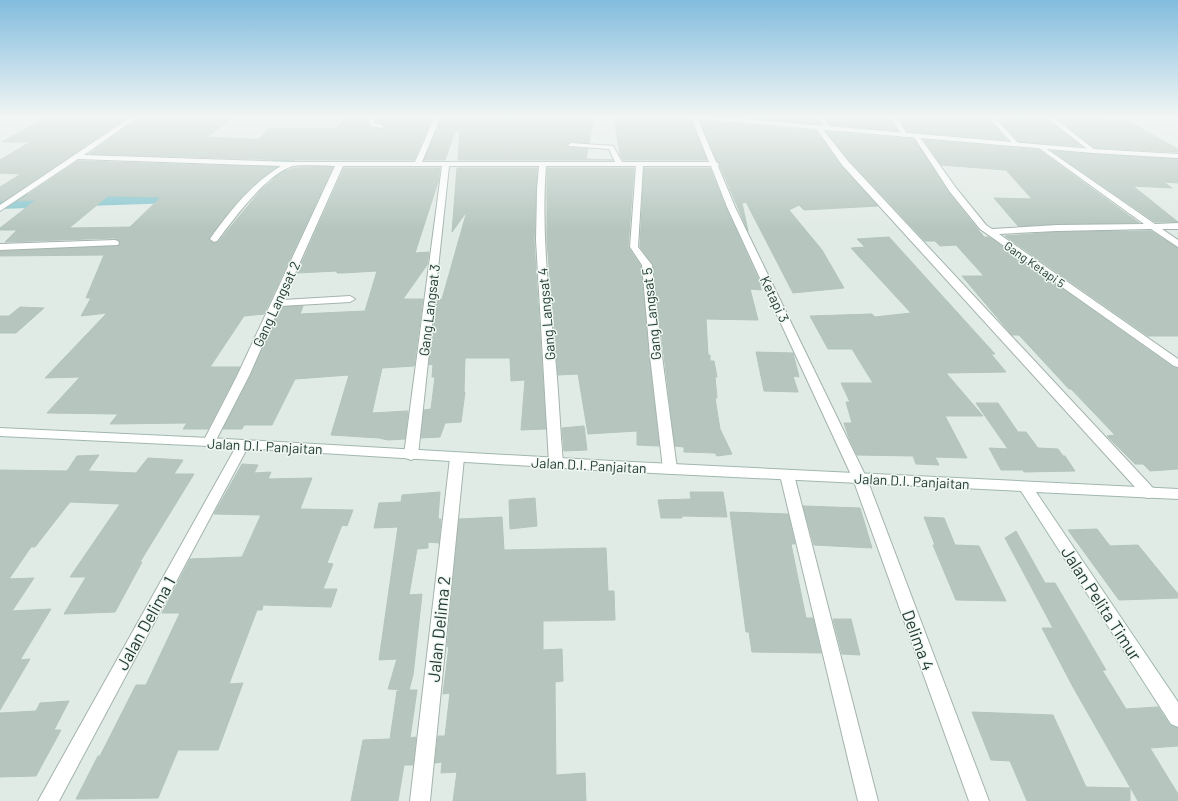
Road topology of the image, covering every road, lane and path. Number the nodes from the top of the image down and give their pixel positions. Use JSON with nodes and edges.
{"nodes":[{"id":1,"x":81,"y":154,"type":"edge"},
{"id":2,"x":422,"y":154,"type":"edge"},
{"id":3,"x":615,"y":154,"type":"edge"},
{"id":4,"x":711,"y":154,"type":"edge"},
{"id":5,"x":836,"y":154,"type":"edge"},
{"id":6,"x":929,"y":154,"type":"edge"},
{"id":7,"x":1051,"y":154,"type":"edge"},
{"id":8,"x":1150,"y":154,"type":"edge"},
{"id":9,"x":1178,"y":156,"type":"edge"},
{"id":10,"x":77,"y":157,"type":"junction"},
{"id":11,"x":287,"y":164,"type":"junction"},
{"id":12,"x":340,"y":164,"type":"junction"},
{"id":13,"x":446,"y":164,"type":"junction"},
{"id":14,"x":543,"y":164,"type":"junction"},
{"id":15,"x":620,"y":164,"type":"junction"},
{"id":16,"x":640,"y":164,"type":"junction"},
{"id":17,"x":715,"y":164,"type":"junction"},
{"id":18,"x":417,"y":165,"type":"junction"},
{"id":19,"x":3,"y":207,"type":"edge"},
{"id":20,"x":1178,"y":226,"type":"edge"},
{"id":21,"x":1154,"y":227,"type":"junction"},
{"id":22,"x":990,"y":232,"type":"junction"},
{"id":23,"x":214,"y":239,"type":"dead end"},
{"id":24,"x":115,"y":243,"type":"dead end"},
{"id":25,"x":1178,"y":244,"type":"edge"},
{"id":26,"x":0,"y":247,"type":"edge"},
{"id":27,"x":350,"y":300,"type":"dead end"},
{"id":28,"x":277,"y":303,"type":"junction"},
{"id":29,"x":1178,"y":364,"type":"edge"},
{"id":30,"x":0,"y":433,"type":"edge"},
{"id":31,"x":209,"y":442,"type":"junction"},
{"id":32,"x":243,"y":445,"type":"junction"},
{"id":33,"x":411,"y":455,"type":"junction"},
{"id":34,"x":456,"y":458,"type":"junction"},
{"id":35,"x":556,"y":463,"type":"junction"},
{"id":36,"x":670,"y":469,"type":"junction"},
{"id":37,"x":787,"y":475,"type":"junction"},
{"id":38,"x":860,"y":478,"type":"junction"},
{"id":39,"x":1026,"y":488,"type":"junction"},
{"id":40,"x":1149,"y":493,"type":"junction"},
{"id":41,"x":1178,"y":494,"type":"edge"},
{"id":42,"x":1178,"y":718,"type":"edge"},
{"id":43,"x":48,"y":801,"type":"edge"},
{"id":44,"x":420,"y":801,"type":"edge"},
{"id":45,"x":868,"y":801,"type":"edge"},
{"id":46,"x":979,"y":801,"type":"edge"}],
"edges":[{"from":1,"to":10,"type":"street"},
{"from":2,"to":18,"type":"street"},
{"from":3,"to":15,"type":"street"},
{"from":4,"to":17,"type":"street","name":"Ketapi 3"},
{"from":5,"to":40,"type":"street"},
{"from":6,"to":22,"type":"street","name":"Gang Ketapi 5"},
{"from":7,"to":21,"type":"street"},
{"from":8,"to":9,"type":"street"},
{"from":10,"to":11,"type":"street"},
{"from":10,"to":19,"type":"street"},
{"from":11,"to":12,"type":"street"},
{"from":11,"to":23,"type":"street"},
{"from":12,"to":18,"type":"street"},
{"from":12,"to":28,"type":"street","name":"Gang Langsat 2"},
{"from":13,"to":14,"type":"street"},
{"from":13,"to":18,"type":"street"},
{"from":13,"to":33,"type":"street","name":"Gang Langsat 3"},
{"from":14,"to":15,"type":"street"},
{"from":14,"to":35,"type":"street","name":"Gang Langsat 4"},
{"from":15,"to":16,"type":"street"},
{"from":16,"to":17,"type":"street"},
{"from":16,"to":36,"type":"street","name":"Gang Langsat 5"},
{"from":17,"to":38,"type":"street","name":"Ketapi 3"},
{"from":20,"to":21,"type":"street"},
{"from":21,"to":22,"type":"street"},
{"from":21,"to":25,"type":"street"},
{"from":22,"to":29,"type":"street","name":"Gang Ketapi 5"},
{"from":24,"to":26,"type":"street"},
{"from":27,"to":28,"type":"street"},
{"from":28,"to":31,"type":"street","name":"Gang Langsat 2"},
{"from":30,"to":31,"type":"street","name":"Jalan D.I. Panjaitan"},
{"from":31,"to":32,"type":"street","name":"Jalan D.I. Panjaitan"},
{"from":32,"to":33,"type":"street","name":"Jalan D.I. Panjaitan"},
{"from":32,"to":43,"type":"street","name":"Jalan Delima 1"},
{"from":33,"to":34,"type":"street","name":"Jalan D.I. Panjaitan"},
{"from":34,"to":35,"type":"street","name":"Jalan D.I. Panjaitan"},
{"from":34,"to":44,"type":"street","name":"Jalan Delima 2"},
{"from":35,"to":36,"type":"street","name":"Jalan D.I. Panjaitan"},
{"from":36,"to":37,"type":"street","name":"Jalan D.I. Panjaitan"},
{"from":37,"to":38,"type":"street","name":"Jalan D.I. Panjaitan"},
{"from":37,"to":45,"type":"street"},
{"from":38,"to":39,"type":"street","name":"Jalan D.I. Panjaitan"},
{"from":38,"to":46,"type":"street","name":"Delima 4"},
{"from":39,"to":40,"type":"street","name":"Jalan D.I. Panjaitan"},
{"from":39,"to":42,"type":"street","name":"Jalan Pelita Timur"},
{"from":40,"to":41,"type":"street","name":"Jalan D.I. Panjaitan"}]}
